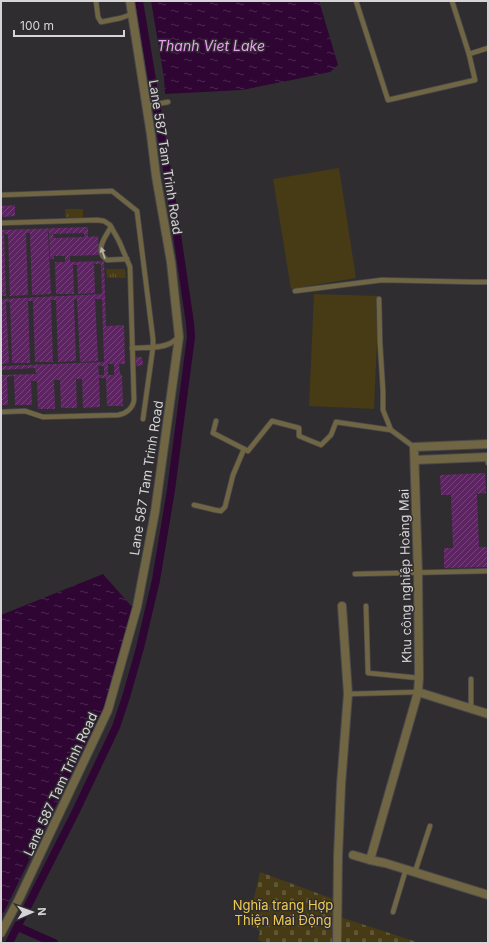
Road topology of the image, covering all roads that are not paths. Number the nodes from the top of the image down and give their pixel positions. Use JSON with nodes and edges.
{"nodes":[{"id":1,"x":96,"y":1,"type":"edge"},
{"id":2,"x":130,"y":1,"type":"edge"},
{"id":3,"x":356,"y":1,"type":"edge"},
{"id":4,"x":452,"y":1,"type":"edge"},
{"id":5,"x":132,"y":14,"type":"junction"},
{"id":6,"x":488,"y":48,"type":"edge"},
{"id":7,"x":469,"y":54,"type":"junction"},
{"id":8,"x":168,"y":102,"type":"dead end"},
{"id":9,"x":148,"y":105,"type":"junction"},
{"id":10,"x":1,"y":195,"type":"edge"},
{"id":11,"x":1,"y":223,"type":"edge"},
{"id":12,"x":111,"y":226,"type":"junction"},
{"id":13,"x":127,"y":259,"type":"junction"},
{"id":14,"x":488,"y":282,"type":"edge"},
{"id":15,"x":295,"y":291,"type":"dead end"},
{"id":16,"x":379,"y":300,"type":"dead end"},
{"id":17,"x":179,"y":337,"type":"junction"},
{"id":18,"x":153,"y":347,"type":"junction"},
{"id":19,"x":132,"y":348,"type":"junction"},
{"id":20,"x":1,"y":412,"type":"edge"},
{"id":21,"x":143,"y":419,"type":"dead end"},
{"id":22,"x":216,"y":421,"type":"dead end"},
{"id":23,"x":391,"y":430,"type":"junction"},
{"id":24,"x":488,"y":444,"type":"edge"},
{"id":25,"x":414,"y":446,"type":"junction"},
{"id":26,"x":244,"y":449,"type":"junction"},
{"id":27,"x":488,"y":457,"type":"edge"},
{"id":28,"x":415,"y":460,"type":"junction"},
{"id":29,"x":488,"y":463,"type":"edge"},
{"id":30,"x":194,"y":504,"type":"dead end"},
{"id":31,"x":488,"y":571,"type":"edge"},
{"id":32,"x":418,"y":573,"type":"junction"},
{"id":33,"x":355,"y":574,"type":"dead end"},
{"id":34,"x":342,"y":606,"type":"dead end"},
{"id":35,"x":366,"y":606,"type":"dead end"},
{"id":36,"x":419,"y":678,"type":"junction"},
{"id":37,"x":471,"y":679,"type":"dead end"},
{"id":38,"x":418,"y":692,"type":"junction"},
{"id":39,"x":348,"y":694,"type":"junction"},
{"id":40,"x":471,"y":709,"type":"junction"},
{"id":41,"x":488,"y":714,"type":"edge"},
{"id":42,"x":430,"y":826,"type":"dead end"},
{"id":43,"x":353,"y":855,"type":"dead end"},
{"id":44,"x":370,"y":860,"type":"junction"},
{"id":45,"x":406,"y":869,"type":"junction"},
{"id":46,"x":415,"y":872,"type":"junction"},
{"id":47,"x":488,"y":895,"type":"edge"},
{"id":48,"x":393,"y":912,"type":"dead end"},
{"id":49,"x":1,"y":934,"type":"edge"},
{"id":50,"x":337,"y":943,"type":"edge"}],
"edges":[{"from":1,"to":5,"type":"lane"},
{"from":2,"to":5,"type":"street","name":"Lane 587 Tam Trinh Road"},
{"from":3,"to":7,"type":"lane"},
{"from":4,"to":7,"type":"lane"},
{"from":5,"to":9,"type":"street","name":"Lane 587 Tam Trinh Road"},
{"from":6,"to":7,"type":"lane"},
{"from":8,"to":9,"type":"lane"},
{"from":9,"to":17,"type":"street","name":"Lane 587 Tam Trinh Road"},
{"from":10,"to":18,"type":"lane"},
{"from":11,"to":12,"type":"lane"},
{"from":12,"to":13,"type":"lane"},
{"from":13,"to":12,"type":"lane","one_way":true},
{"from":13,"to":19,"type":"lane"},
{"from":14,"to":15,"type":"lane"},
{"from":16,"to":23,"type":"lane"},
{"from":17,"to":18,"type":"lane"},
{"from":17,"to":49,"type":"street","name":"Lane 587 Tam Trinh Road"},
{"from":18,"to":19,"type":"lane"},
{"from":18,"to":21,"type":"lane"},
{"from":19,"to":20,"type":"lane"},
{"from":22,"to":26,"type":"lane"},
{"from":23,"to":25,"type":"lane"},
{"from":23,"to":26,"type":"lane"},
{"from":24,"to":25,"type":"street"},
{"from":24,"to":27,"type":"street"},
{"from":25,"to":28,"type":"street","name":"Khu công nghiệp Hoàng Mai"},
{"from":26,"to":30,"type":"lane"},
{"from":27,"to":28,"type":"street"},
{"from":27,"to":29,"type":"lane"},
{"from":28,"to":32,"type":"street","name":"Khu công nghiệp Hoàng Mai"},
{"from":31,"to":32,"type":"lane"},
{"from":32,"to":33,"type":"lane"},
{"from":32,"to":36,"type":"street","name":"Khu công nghiệp Hoàng Mai"},
{"from":34,"to":39,"type":"street"},
{"from":35,"to":36,"type":"lane"},
{"from":36,"to":38,"type":"street","name":"Khu công nghiệp Hoàng Mai"},
{"from":37,"to":40,"type":"lane"},
{"from":38,"to":39,"type":"lane"},
{"from":38,"to":40,"type":"street"},
{"from":38,"to":44,"type":"street","name":"Khu công nghiệp Hoàng Mai"},
{"from":39,"to":50,"type":"street"},
{"from":40,"to":41,"type":"street"},
{"from":42,"to":46,"type":"lane"},
{"from":43,"to":44,"type":"street"},
{"from":44,"to":45,"type":"street"},
{"from":45,"to":46,"type":"street"},
{"from":45,"to":48,"type":"lane"},
{"from":46,"to":47,"type":"street"}]}
